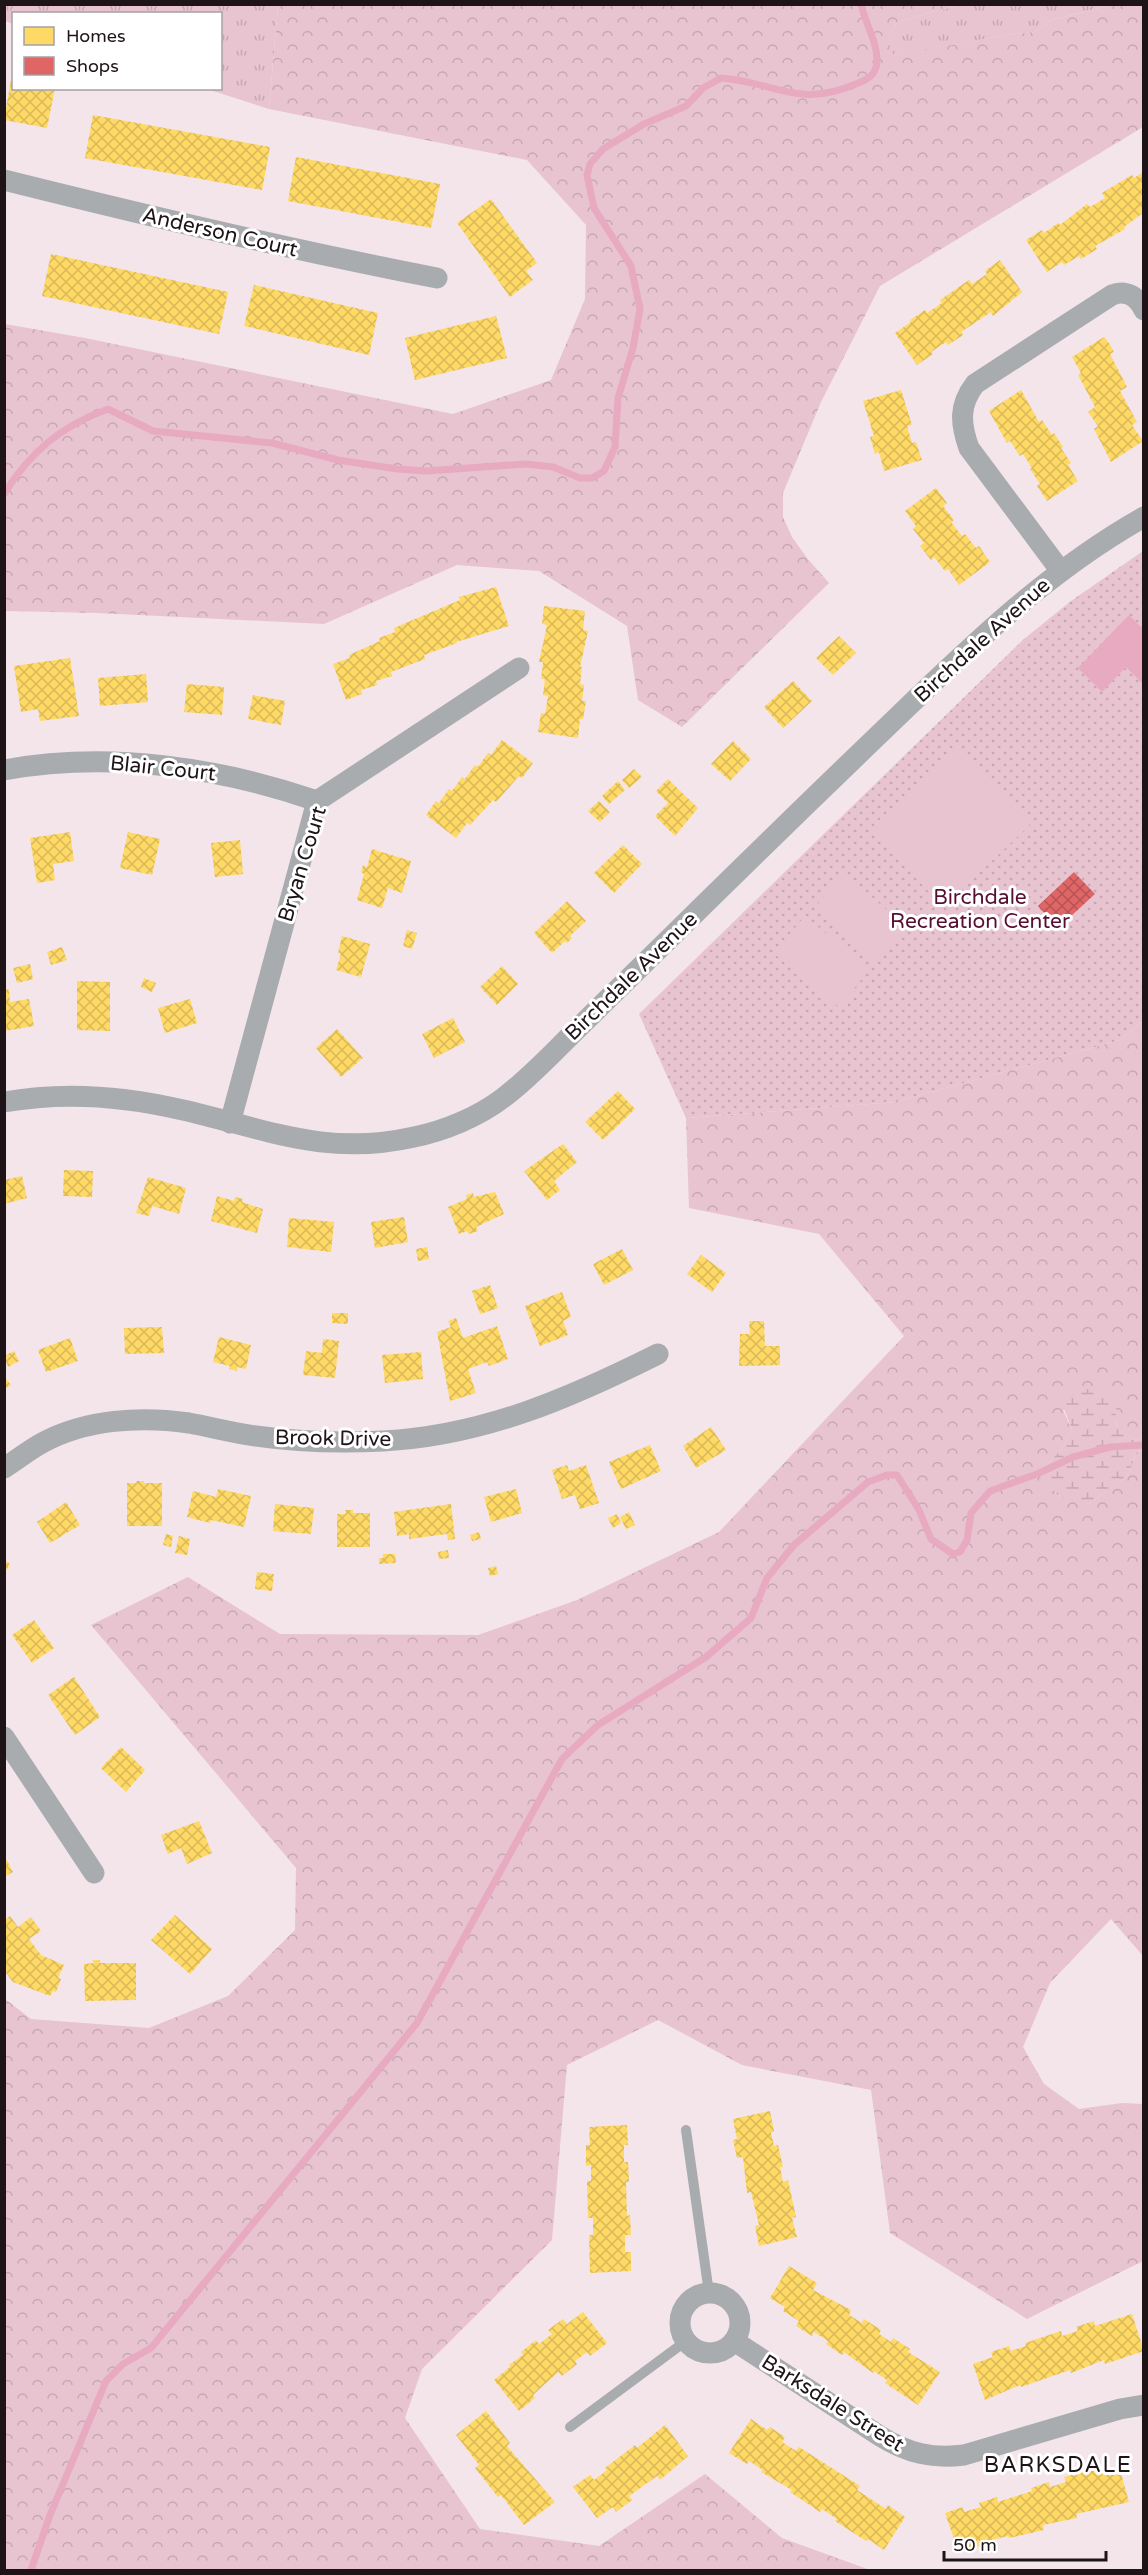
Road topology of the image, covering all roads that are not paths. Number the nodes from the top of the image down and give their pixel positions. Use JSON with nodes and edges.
{"nodes":[{"id":1,"x":4,"y":180,"type":"edge"},
{"id":2,"x":437,"y":278,"type":"dead end"},
{"id":3,"x":1143,"y":310,"type":"edge"},
{"id":4,"x":1143,"y":516,"type":"edge"},
{"id":5,"x":1060,"y":570,"type":"junction"},
{"id":6,"x":519,"y":668,"type":"dead end"},
{"id":7,"x":4,"y":770,"type":"edge"},
{"id":8,"x":317,"y":801,"type":"junction"},
{"id":9,"x":4,"y":1102,"type":"edge"},
{"id":10,"x":230,"y":1123,"type":"junction"},
{"id":11,"x":658,"y":1354,"type":"dead end"},
{"id":12,"x":4,"y":1468,"type":"edge"},
{"id":13,"x":4,"y":1737,"type":"edge"},
{"id":14,"x":94,"y":1873,"type":"dead end"},
{"id":15,"x":686,"y":2130,"type":"dead end"},
{"id":16,"x":709,"y":2293,"type":"junction"},
{"id":17,"x":686,"y":2341,"type":"junction"},
{"id":18,"x":734,"y":2341,"type":"junction"},
{"id":19,"x":1143,"y":2405,"type":"edge"},
{"id":20,"x":570,"y":2427,"type":"dead end"}],
"edges":[{"from":1,"to":2,"type":"street","name":"Anderson Court"},
{"from":3,"to":5,"type":"street"},
{"from":4,"to":5,"type":"street","name":"Birchdale Avenue"},
{"from":5,"to":10,"type":"street","name":"Birchdale Avenue"},
{"from":6,"to":8,"type":"street","name":"Bryan Court"},
{"from":7,"to":8,"type":"street","name":"Blair Court"},
{"from":8,"to":10,"type":"street","name":"Bryan Court"},
{"from":9,"to":10,"type":"street","name":"Birchdale Avenue"},
{"from":11,"to":12,"type":"street","name":"Brook Drive"},
{"from":13,"to":14,"type":"street"},
{"from":15,"to":16,"type":"lane"},
{"from":16,"to":17,"type":"street"},
{"from":16,"to":18,"type":"street"},
{"from":17,"to":18,"type":"street"},
{"from":17,"to":20,"type":"lane"},
{"from":18,"to":19,"type":"street","name":"Barksdale Street"}]}
